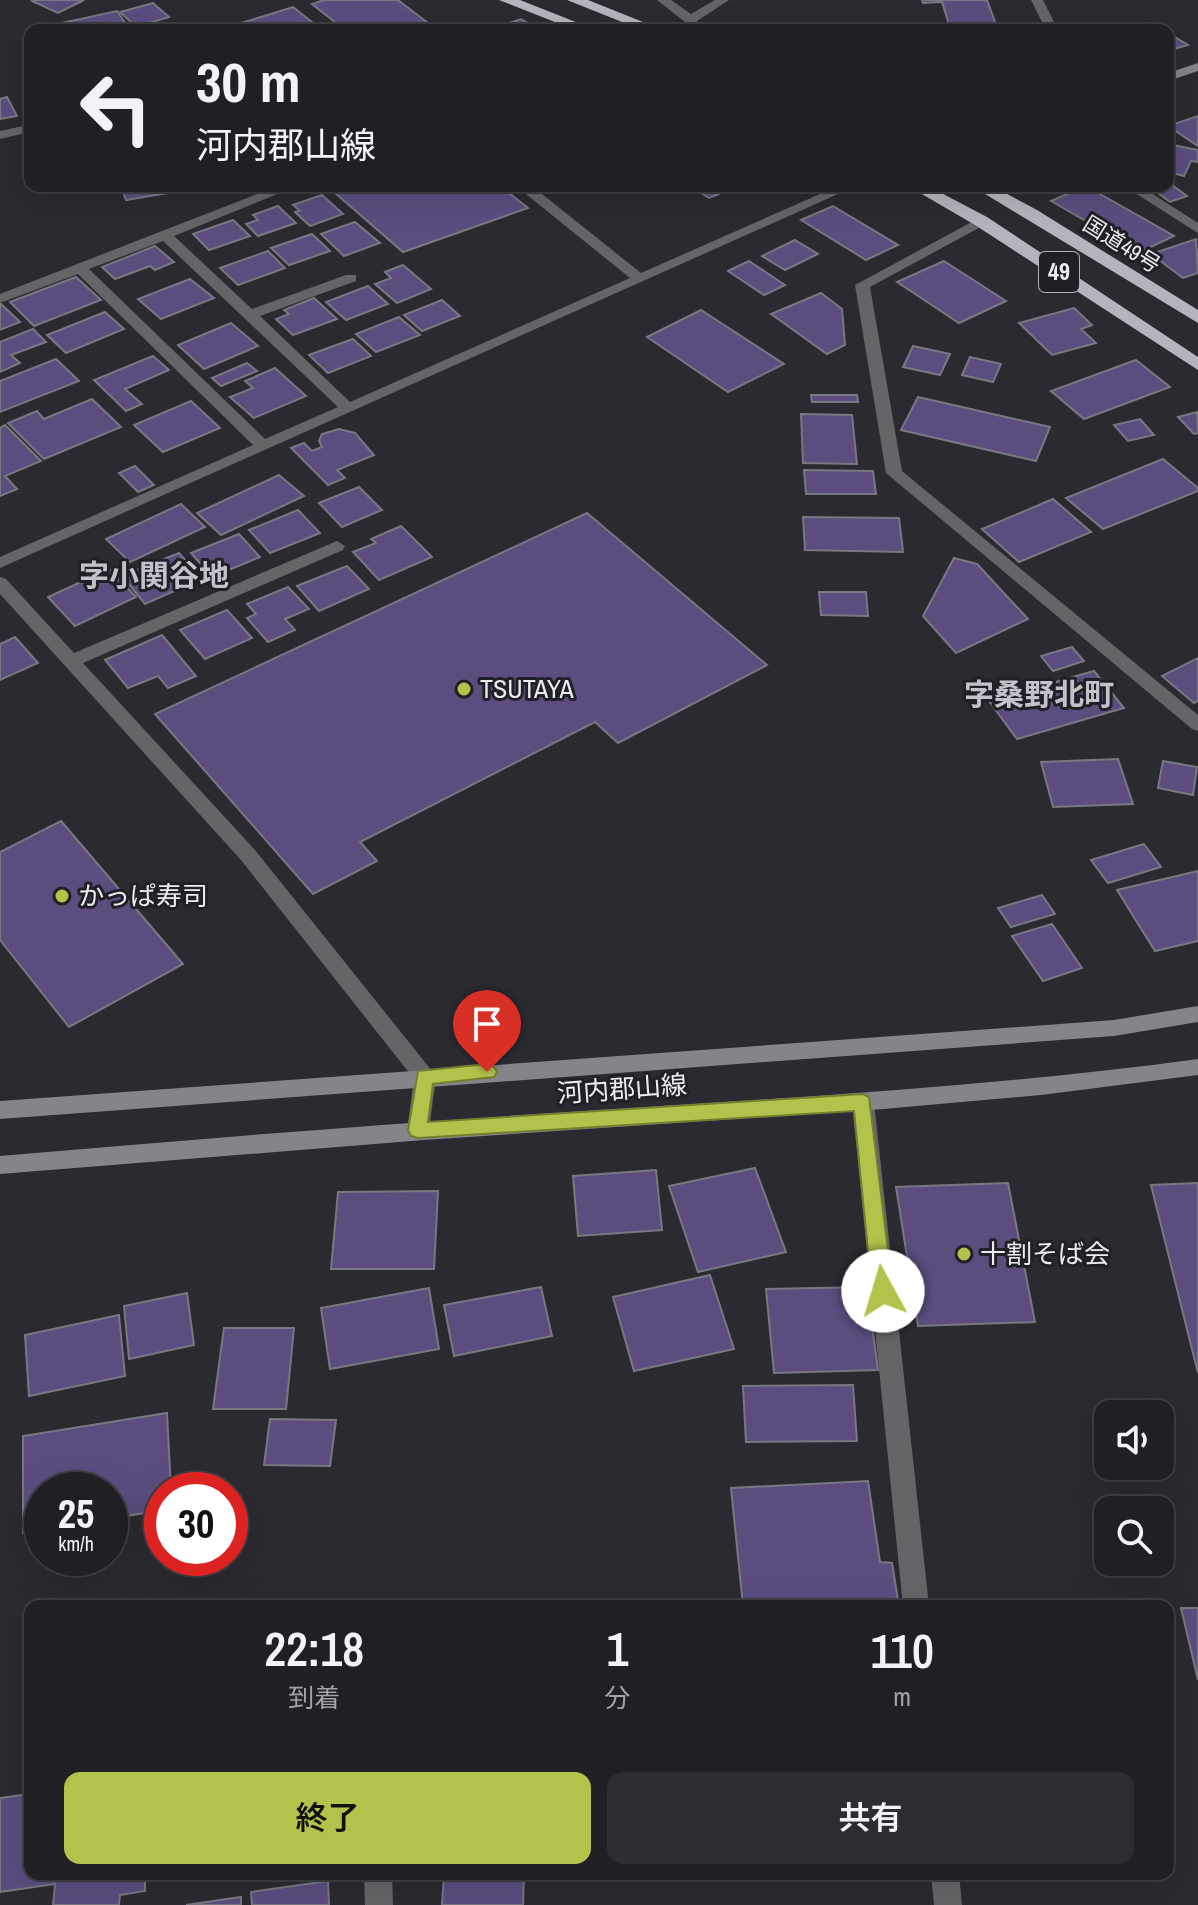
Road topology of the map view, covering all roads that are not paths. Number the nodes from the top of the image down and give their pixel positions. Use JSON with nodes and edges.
{"nodes":[{"id":1,"x":506,"y":0,"type":"edge"},
{"id":2,"x":574,"y":0,"type":"edge"},
{"id":3,"x":663,"y":0,"type":"edge"},
{"id":4,"x":1037,"y":0,"type":"edge"},
{"id":5,"x":715,"y":1,"type":"edge"},
{"id":6,"x":572,"y":24,"type":"edge"},
{"id":7,"x":640,"y":24,"type":"edge"},
{"id":8,"x":691,"y":24,"type":"edge"},
{"id":9,"x":693,"y":24,"type":"edge"},
{"id":10,"x":1049,"y":24,"type":"edge"},
{"id":11,"x":1198,"y":67,"type":"edge"},
{"id":12,"x":1174,"y":75,"type":"edge"},
{"id":13,"x":24,"y":130,"type":"edge"},
{"id":14,"x":0,"y":135,"type":"edge"},
{"id":15,"x":275,"y":192,"type":"edge"},
{"id":16,"x":531,"y":192,"type":"edge"},
{"id":17,"x":836,"y":192,"type":"edge"},
{"id":18,"x":927,"y":192,"type":"edge"},
{"id":19,"x":991,"y":192,"type":"edge"},
{"id":20,"x":1140,"y":192,"type":"edge"},
{"id":21,"x":981,"y":221,"type":"junction"},
{"id":22,"x":1198,"y":229,"type":"edge"},
{"id":23,"x":165,"y":235,"type":"junction"},
{"id":24,"x":80,"y":268,"type":"junction"},
{"id":25,"x":351,"y":278,"type":"dead end"},
{"id":26,"x":640,"y":279,"type":"junction"},
{"id":27,"x":0,"y":299,"type":"edge"},
{"id":28,"x":250,"y":315,"type":"junction"},
{"id":29,"x":1198,"y":318,"type":"edge"},
{"id":30,"x":1198,"y":365,"type":"edge"},
{"id":31,"x":348,"y":408,"type":"junction"},
{"id":32,"x":263,"y":446,"type":"junction"},
{"id":33,"x":337,"y":546,"type":"dead end"},
{"id":34,"x":0,"y":563,"type":"edge"},
{"id":35,"x":0,"y":583,"type":"edge"},
{"id":36,"x":71,"y":661,"type":"junction"},
{"id":37,"x":1198,"y":725,"type":"edge"},
{"id":38,"x":1198,"y":1014,"type":"edge"},
{"id":39,"x":1198,"y":1067,"type":"edge"},
{"id":40,"x":425,"y":1077,"type":"junction"},
{"id":41,"x":863,"y":1102,"type":"junction"},
{"id":42,"x":0,"y":1110,"type":"edge"},
{"id":43,"x":418,"y":1130,"type":"junction"},
{"id":44,"x":0,"y":1165,"type":"edge"},
{"id":45,"x":915,"y":1600,"type":"edge"},
{"id":46,"x":378,"y":1880,"type":"edge"},
{"id":47,"x":946,"y":1880,"type":"edge"},
{"id":48,"x":379,"y":1905,"type":"edge"},
{"id":49,"x":948,"y":1905,"type":"edge"}],
"edges":[{"from":1,"to":6,"type":"highway"},
{"from":2,"to":7,"type":"highway"},
{"from":3,"to":8,"type":"street"},
{"from":4,"to":10,"type":"street"},
{"from":5,"to":9,"type":"street"},
{"from":11,"to":12,"type":"main road"},
{"from":13,"to":14,"type":"street"},
{"from":15,"to":23,"type":"street"},
{"from":16,"to":26,"type":"street"},
{"from":17,"to":26,"type":"street"},
{"from":18,"to":21,"type":"highway","number":"49"},
{"from":19,"to":29,"type":"highway","name":"国道49号","number":"49"},
{"from":20,"to":22,"type":"street"},
{"from":21,"to":30,"type":"highway","number":"49"},
{"from":21,"to":37,"type":"street"},
{"from":23,"to":24,"type":"street"},
{"from":23,"to":28,"type":"street"},
{"from":24,"to":27,"type":"street"},
{"from":24,"to":32,"type":"street"},
{"from":25,"to":28,"type":"street"},
{"from":26,"to":31,"type":"street"},
{"from":28,"to":31,"type":"street"},
{"from":31,"to":32,"type":"street"},
{"from":32,"to":34,"type":"street"},
{"from":33,"to":36,"type":"street"},
{"from":35,"to":36,"type":"street"},
{"from":36,"to":40,"type":"street"},
{"from":38,"to":40,"type":"main road","name":"河内郡山線"},
{"from":39,"to":41,"type":"main road","name":"河内郡山線"},
{"from":40,"to":42,"type":"main road","name":"河内郡山線"},
{"from":40,"to":43,"type":"street"},
{"from":41,"to":43,"type":"main road","name":"河内郡山線"},
{"from":41,"to":45,"type":"street"},
{"from":43,"to":44,"type":"main road","name":"河内郡山線"},
{"from":46,"to":48,"type":"street"},
{"from":47,"to":49,"type":"street"}]}
